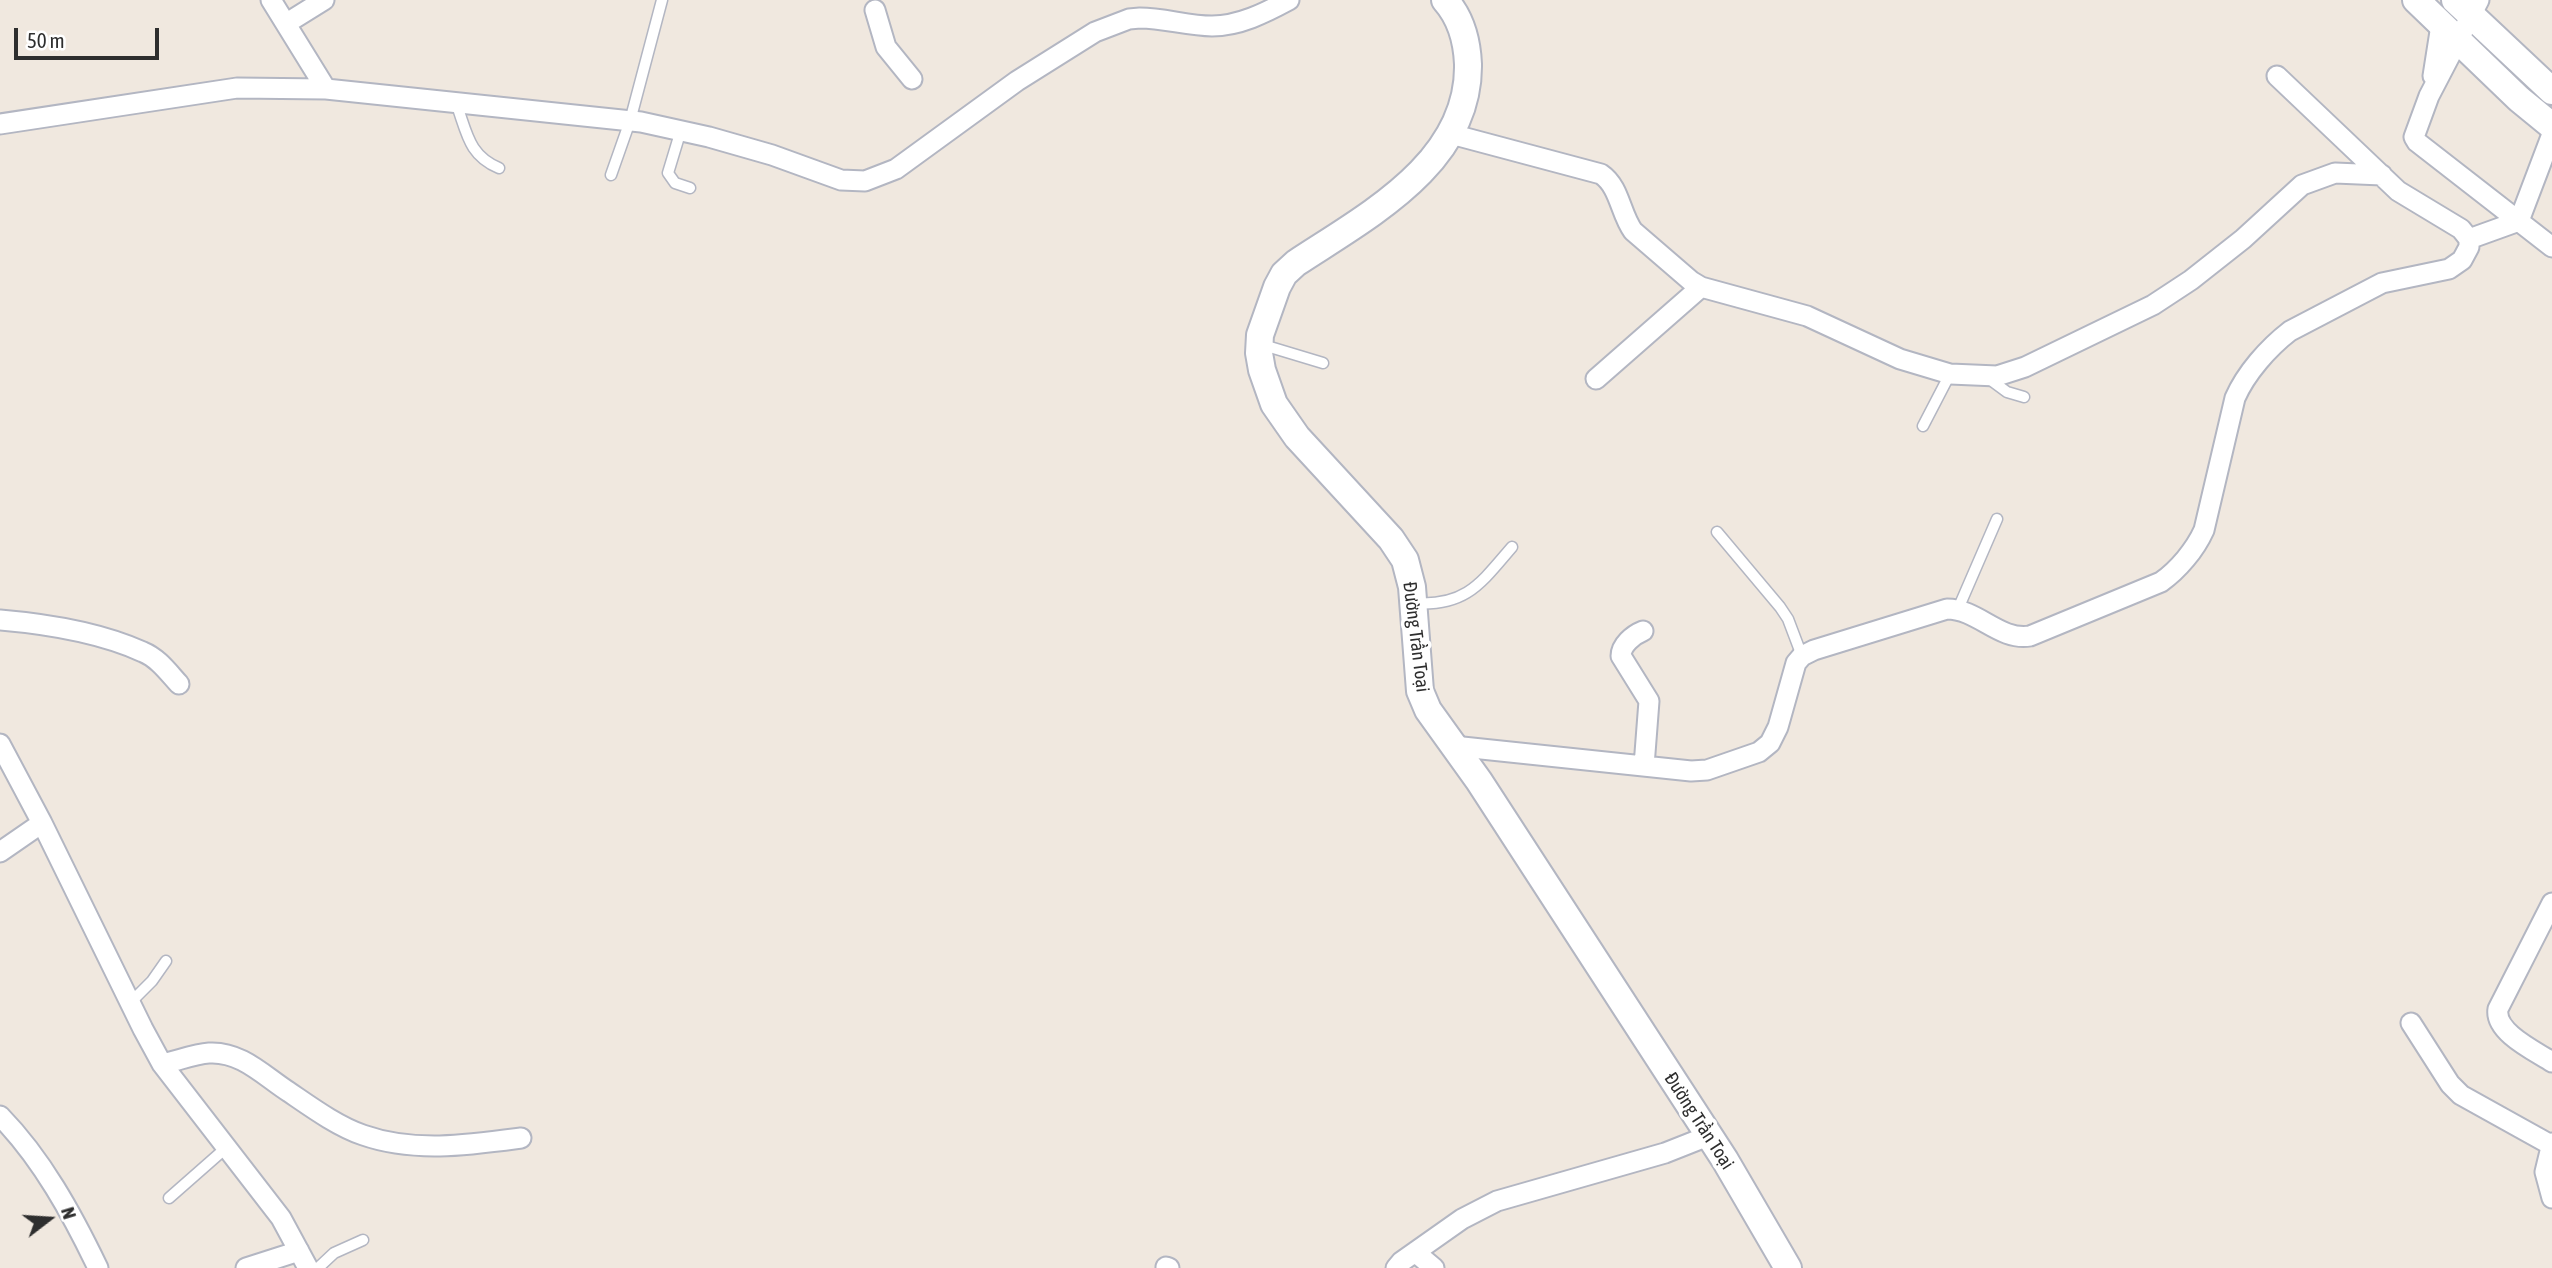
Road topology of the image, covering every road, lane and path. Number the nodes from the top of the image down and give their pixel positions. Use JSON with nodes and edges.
{"nodes":[{"id":1,"x":271,"y":0,"type":"edge"},
{"id":2,"x":324,"y":0,"type":"edge"},
{"id":3,"x":662,"y":0,"type":"edge"},
{"id":4,"x":1289,"y":0,"type":"edge"},
{"id":5,"x":1445,"y":0,"type":"edge"},
{"id":6,"x":2416,"y":0,"type":"edge"},
{"id":7,"x":2429,"y":0,"type":"edge"},
{"id":8,"x":876,"y":3,"type":"edge"},
{"id":9,"x":2469,"y":5,"type":"edge"},
{"id":10,"x":1154,"y":9,"type":"edge"},
{"id":11,"x":287,"y":23,"type":"junction"},
{"id":12,"x":2450,"y":33,"type":"junction"},
{"id":13,"x":2277,"y":76,"type":"dead end"},
{"id":14,"x":912,"y":79,"type":"dead end"},
{"id":15,"x":326,"y":89,"type":"junction"},
{"id":16,"x":2552,"y":91,"type":"edge"},
{"id":17,"x":456,"y":103,"type":"junction"},
{"id":18,"x":630,"y":121,"type":"junction"},
{"id":19,"x":0,"y":124,"type":"edge"},
{"id":20,"x":2552,"y":126,"type":"edge"},
{"id":21,"x":681,"y":131,"type":"junction"},
{"id":22,"x":1451,"y":134,"type":"junction"},
{"id":23,"x":2552,"y":134,"type":"edge"},
{"id":24,"x":499,"y":168,"type":"dead end"},
{"id":25,"x":611,"y":175,"type":"dead end"},
{"id":26,"x":2382,"y":175,"type":"junction"},
{"id":27,"x":690,"y":188,"type":"dead end"},
{"id":28,"x":2519,"y":221,"type":"junction"},
{"id":29,"x":2469,"y":239,"type":"junction"},
{"id":30,"x":2552,"y":247,"type":"edge"},
{"id":31,"x":1701,"y":287,"type":"junction"},
{"id":32,"x":1259,"y":344,"type":"junction"},
{"id":33,"x":1322,"y":363,"type":"dead end"},
{"id":34,"x":1950,"y":374,"type":"junction"},
{"id":35,"x":1984,"y":376,"type":"junction"},
{"id":36,"x":1596,"y":379,"type":"dead end"},
{"id":37,"x":2024,"y":397,"type":"dead end"},
{"id":38,"x":1923,"y":426,"type":"dead end"},
{"id":39,"x":1997,"y":519,"type":"dead end"},
{"id":40,"x":1717,"y":532,"type":"dead end"},
{"id":41,"x":1512,"y":547,"type":"dead end"},
{"id":42,"x":1413,"y":603,"type":"junction"},
{"id":43,"x":1958,"y":609,"type":"junction"},
{"id":44,"x":0,"y":620,"type":"edge"},
{"id":45,"x":1643,"y":631,"type":"dead end"},
{"id":46,"x":1802,"y":656,"type":"junction"},
{"id":47,"x":179,"y":684,"type":"dead end"},
{"id":48,"x":0,"y":744,"type":"edge"},
{"id":49,"x":1453,"y":746,"type":"junction"},
{"id":50,"x":1644,"y":766,"type":"junction"},
{"id":51,"x":42,"y":823,"type":"junction"},
{"id":52,"x":0,"y":852,"type":"edge"},
{"id":53,"x":2552,"y":903,"type":"edge"},
{"id":54,"x":166,"y":961,"type":"dead end"},
{"id":55,"x":130,"y":1003,"type":"junction"},
{"id":56,"x":2411,"y":1023,"type":"dead end"},
{"id":57,"x":2552,"y":1062,"type":"edge"},
{"id":58,"x":162,"y":1064,"type":"junction"},
{"id":59,"x":0,"y":1116,"type":"edge"},
{"id":60,"x":1708,"y":1136,"type":"junction"},
{"id":61,"x":522,"y":1138,"type":"dead end"},
{"id":62,"x":2552,"y":1144,"type":"edge"},
{"id":63,"x":227,"y":1147,"type":"junction"},
{"id":64,"x":169,"y":1198,"type":"dead end"},
{"id":65,"x":2552,"y":1198,"type":"edge"},
{"id":66,"x":363,"y":1240,"type":"dead end"},
{"id":67,"x":1415,"y":1252,"type":"junction"},
{"id":68,"x":303,"y":1260,"type":"edge"},
{"id":69,"x":98,"y":1268,"type":"edge"},
{"id":70,"x":246,"y":1268,"type":"edge"},
{"id":71,"x":318,"y":1268,"type":"edge"},
{"id":72,"x":1396,"y":1268,"type":"edge"},
{"id":73,"x":1434,"y":1268,"type":"edge"},
{"id":74,"x":1788,"y":1268,"type":"edge"}],
"edges":[{"from":1,"to":11,"type":"street"},
{"from":2,"to":11,"type":"street"},
{"from":3,"to":18,"type":"lane"},
{"from":4,"to":10,"type":"street"},
{"from":5,"to":22,"type":"street","name":"Đường Trần Toại"},
{"from":6,"to":12,"type":"street"},
{"from":7,"to":12,"type":"street"},
{"from":8,"to":14,"type":"street"},
{"from":9,"to":12,"type":"street"},
{"from":9,"to":16,"type":"street"},
{"from":10,"to":21,"type":"street"},
{"from":11,"to":15,"type":"street"},
{"from":12,"to":20,"type":"street"},
{"from":12,"to":28,"type":"street"},
{"from":13,"to":26,"type":"street"},
{"from":15,"to":17,"type":"street"},
{"from":15,"to":19,"type":"street"},
{"from":17,"to":18,"type":"street"},
{"from":17,"to":24,"type":"lane"},
{"from":18,"to":21,"type":"street"},
{"from":18,"to":25,"type":"lane"},
{"from":21,"to":27,"type":"lane"},
{"from":22,"to":31,"type":"street"},
{"from":22,"to":32,"type":"street","name":"Đường Trần Toại"},
{"from":23,"to":28,"type":"street"},
{"from":26,"to":29,"type":"street"},
{"from":26,"to":35,"type":"street"},
{"from":28,"to":29,"type":"street"},
{"from":28,"to":30,"type":"street"},
{"from":29,"to":43,"type":"street"},
{"from":31,"to":34,"type":"street"},
{"from":31,"to":36,"type":"street"},
{"from":32,"to":33,"type":"lane"},
{"from":32,"to":42,"type":"street","name":"Đường Trần Toại"},
{"from":34,"to":35,"type":"street"},
{"from":34,"to":38,"type":"lane"},
{"from":35,"to":37,"type":"lane"},
{"from":39,"to":43,"type":"lane"},
{"from":40,"to":46,"type":"lane"},
{"from":41,"to":42,"type":"lane"},
{"from":42,"to":49,"type":"street","name":"Đường Trần Toại"},
{"from":43,"to":46,"type":"street"},
{"from":44,"to":47,"type":"street"},
{"from":45,"to":50,"type":"street"},
{"from":46,"to":50,"type":"street"},
{"from":48,"to":51,"type":"street"},
{"from":49,"to":50,"type":"street"},
{"from":49,"to":60,"type":"street","name":"Đường Trần Toại"},
{"from":51,"to":52,"type":"street"},
{"from":51,"to":55,"type":"street"},
{"from":53,"to":57,"type":"street"},
{"from":54,"to":55,"type":"lane"},
{"from":55,"to":58,"type":"street"},
{"from":56,"to":62,"type":"street"},
{"from":58,"to":61,"type":"street"},
{"from":58,"to":63,"type":"street"},
{"from":59,"to":69,"type":"street"},
{"from":60,"to":67,"type":"street"},
{"from":60,"to":74,"type":"street","name":"Đường Trần Toại"},
{"from":62,"to":65,"type":"street"},
{"from":63,"to":64,"type":"lane"},
{"from":63,"to":68,"type":"street"},
{"from":66,"to":71,"type":"lane"},
{"from":67,"to":72,"type":"street"},
{"from":67,"to":73,"type":"street"},
{"from":68,"to":70,"type":"street"}]}
